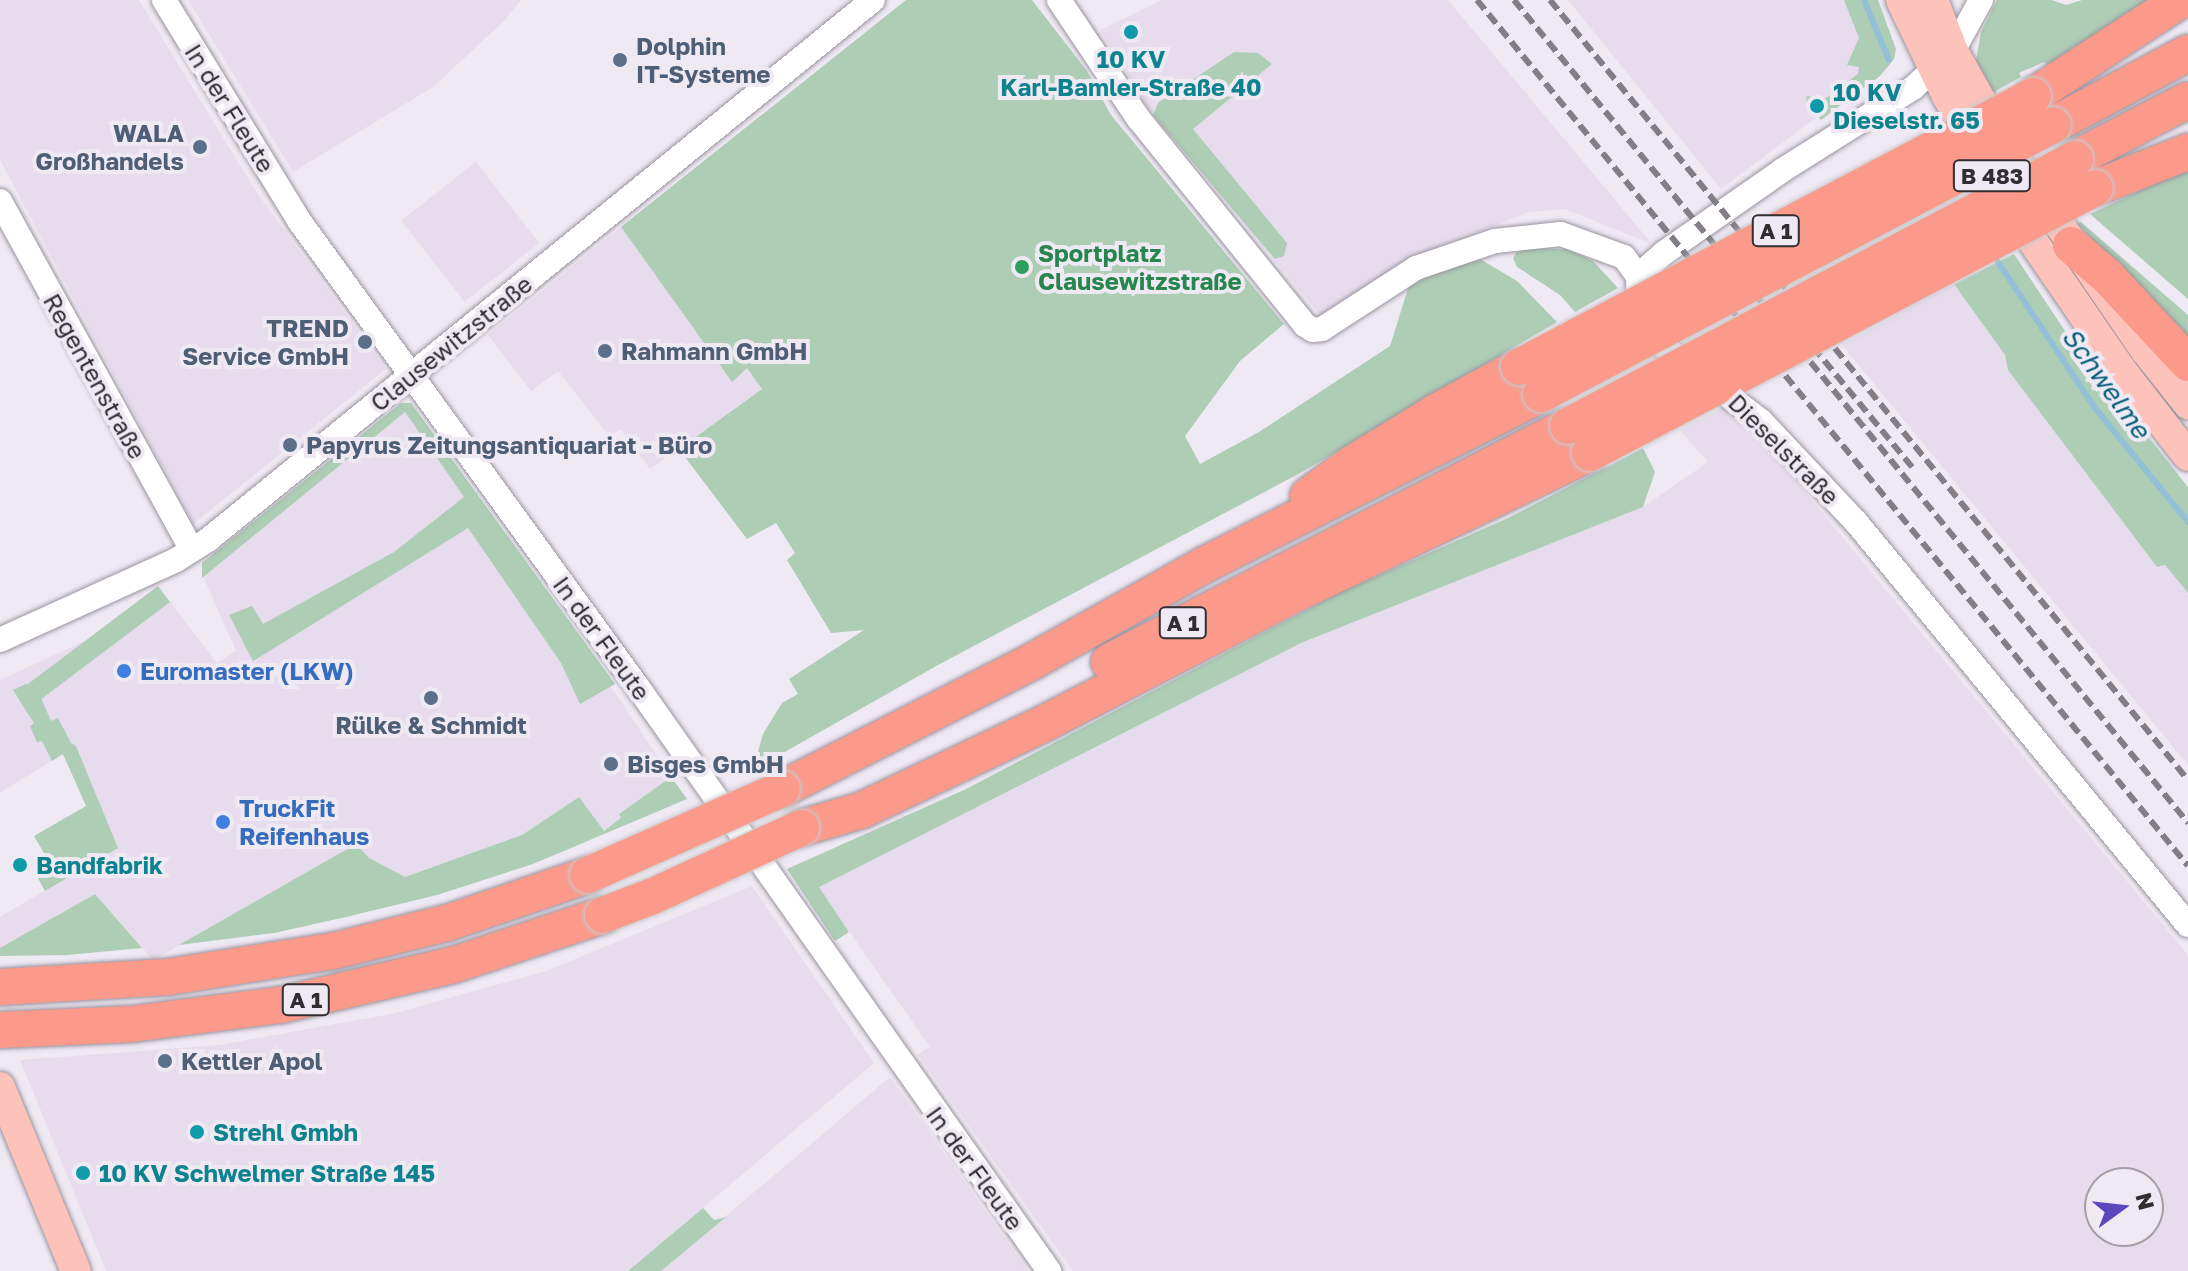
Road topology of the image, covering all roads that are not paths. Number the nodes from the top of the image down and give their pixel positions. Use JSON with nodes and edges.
{"nodes":[{"id":1,"x":164,"y":0,"type":"edge"},
{"id":2,"x":873,"y":0,"type":"edge"},
{"id":3,"x":1059,"y":0,"type":"edge"},
{"id":4,"x":1901,"y":0,"type":"edge"},
{"id":5,"x":1933,"y":0,"type":"edge"},
{"id":6,"x":1981,"y":0,"type":"edge"},
{"id":7,"x":2180,"y":0,"type":"edge"},
{"id":8,"x":2188,"y":53,"type":"edge"},
{"id":9,"x":1944,"y":60,"type":"junction"},
{"id":10,"x":2188,"y":100,"type":"edge"},
{"id":11,"x":2043,"y":110,"type":"junction"},
{"id":12,"x":2188,"y":152,"type":"edge"},
{"id":13,"x":2085,"y":174,"type":"junction"},
{"id":14,"x":0,"y":201,"type":"edge"},
{"id":15,"x":2071,"y":245,"type":"junction"},
{"id":16,"x":1638,"y":276,"type":"junction"},
{"id":17,"x":2188,"y":363,"type":"edge"},
{"id":18,"x":412,"y":374,"type":"junction"},
{"id":19,"x":2188,"y":404,"type":"edge"},
{"id":20,"x":2188,"y":456,"type":"edge"},
{"id":21,"x":192,"y":550,"type":"junction"},
{"id":22,"x":0,"y":640,"type":"edge"},
{"id":23,"x":2188,"y":925,"type":"edge"},
{"id":24,"x":0,"y":987,"type":"edge"},
{"id":25,"x":0,"y":1030,"type":"edge"},
{"id":26,"x":1,"y":1093,"type":"edge"},
{"id":27,"x":76,"y":1271,"type":"edge"},
{"id":28,"x":1049,"y":1271,"type":"edge"}],
"edges":[{"from":1,"to":18,"type":"street","name":"In der Fleute"},
{"from":2,"to":18,"type":"street","name":"Clausewitzstraße"},
{"from":3,"to":16,"type":"street"},
{"from":4,"to":9,"type":"main road","number":"B 483"},
{"from":5,"to":9,"type":"main road","number":"B 483"},
{"from":6,"to":9,"type":"street"},
{"from":7,"to":11,"type":"highway"},
{"from":8,"to":11,"type":"highway","number":"A 1"},
{"from":9,"to":15,"type":"main road","number":"B 483"},
{"from":9,"to":16,"type":"street"},
{"from":9,"to":20,"type":"main road","number":"B 483"},
{"from":10,"to":13,"type":"highway"},
{"from":11,"to":24,"type":"highway","number":"A 1","bridge":true},
{"from":12,"to":13,"type":"highway"},
{"from":13,"to":25,"type":"highway","number":"A 1","bridge":true},
{"from":14,"to":21,"type":"street","name":"Regentenstraße"},
{"from":15,"to":17,"type":"highway"},
{"from":15,"to":19,"type":"main road","number":"B 483"},
{"from":16,"to":23,"type":"street","name":"Dieselstraße"},
{"from":18,"to":21,"type":"street","name":"Clausewitzstraße"},
{"from":18,"to":28,"type":"street","name":"In der Fleute"},
{"from":21,"to":22,"type":"street","name":"Clausewitzstraße"},
{"from":26,"to":27,"type":"main road"}]}
